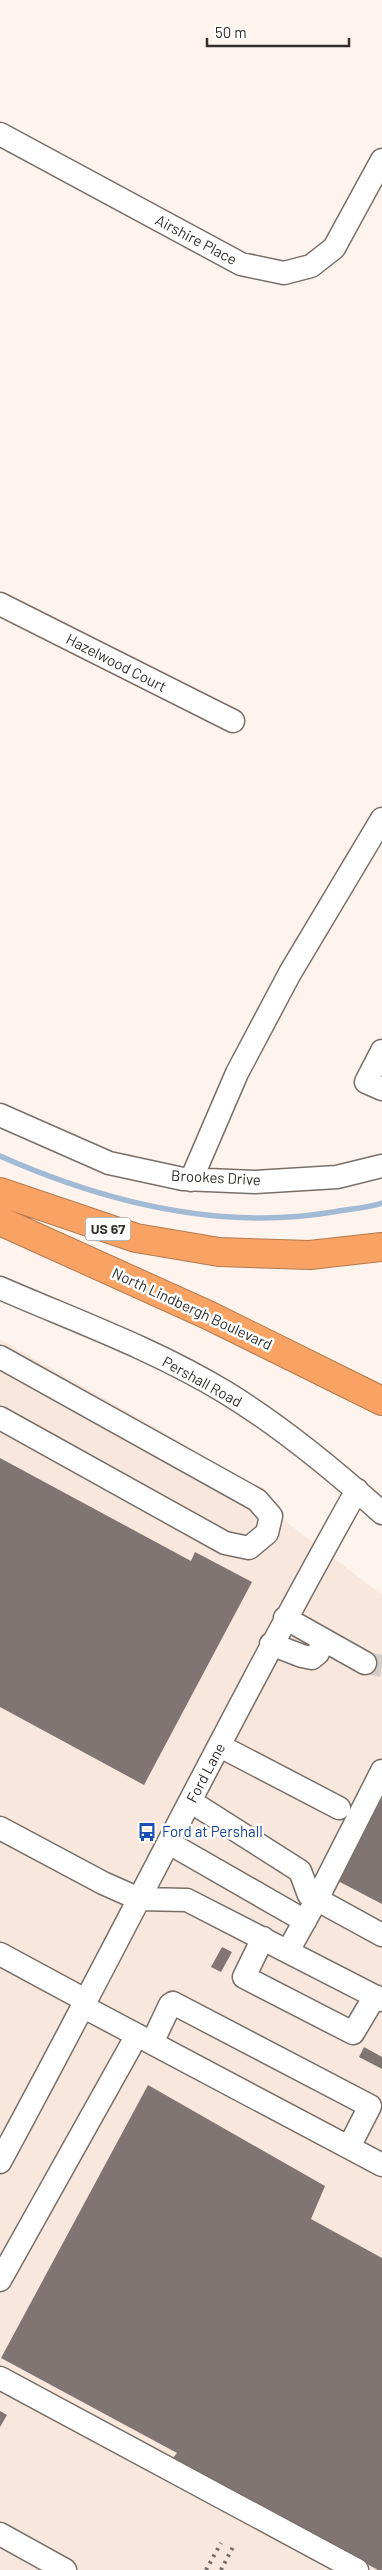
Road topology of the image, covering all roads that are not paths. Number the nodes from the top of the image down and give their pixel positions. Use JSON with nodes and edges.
{"nodes":[{"id":1,"x":0,"y":134,"type":"edge"},
{"id":2,"x":382,"y":160,"type":"edge"},
{"id":3,"x":0,"y":604,"type":"edge"},
{"id":4,"x":233,"y":721,"type":"dead end"},
{"id":5,"x":382,"y":819,"type":"edge"},
{"id":6,"x":382,"y":1051,"type":"edge"},
{"id":7,"x":382,"y":1090,"type":"edge"},
{"id":8,"x":0,"y":1115,"type":"edge"},
{"id":9,"x":382,"y":1166,"type":"edge"},
{"id":10,"x":191,"y":1180,"type":"junction"},
{"id":11,"x":0,"y":1192,"type":"edge"},
{"id":12,"x":0,"y":1221,"type":"edge"},
{"id":13,"x":382,"y":1248,"type":"edge"},
{"id":14,"x":0,"y":1288,"type":"edge"},
{"id":15,"x":0,"y":1357,"type":"edge"},
{"id":16,"x":382,"y":1401,"type":"edge"},
{"id":17,"x":0,"y":1418,"type":"edge"},
{"id":18,"x":357,"y":1490,"type":"junction"},
{"id":19,"x":382,"y":1512,"type":"edge"},
{"id":20,"x":285,"y":1618,"type":"junction"},
{"id":21,"x":324,"y":1640,"type":"junction"},
{"id":22,"x":271,"y":1644,"type":"junction"},
{"id":23,"x":365,"y":1663,"type":"tunnel mouth"},
{"id":24,"x":220,"y":1746,"type":"junction"},
{"id":25,"x":382,"y":1770,"type":"edge"},
{"id":26,"x":190,"y":1801,"type":"junction"},
{"id":27,"x":339,"y":1808,"type":"dead end"},
{"id":28,"x":0,"y":1828,"type":"edge"},
{"id":29,"x":169,"y":1843,"type":"junction"},
{"id":30,"x":140,"y":1899,"type":"junction"},
{"id":31,"x":317,"y":1899,"type":"junction"},
{"id":32,"x":305,"y":1921,"type":"junction"},
{"id":33,"x":379,"y":1927,"type":"edge"},
{"id":34,"x":264,"y":1938,"type":"junction"},
{"id":35,"x":288,"y":1951,"type":"junction"},
{"id":36,"x":0,"y":1954,"type":"edge"},
{"id":37,"x":378,"y":1998,"type":"edge"},
{"id":38,"x":85,"y":2004,"type":"junction"},
{"id":39,"x":144,"y":2039,"type":"junction"},
{"id":40,"x":349,"y":2147,"type":"junction"},
{"id":41,"x":0,"y":2162,"type":"edge"},
{"id":42,"x":382,"y":2165,"type":"edge"},
{"id":43,"x":0,"y":2280,"type":"edge"},
{"id":44,"x":0,"y":2378,"type":"edge"},
{"id":45,"x":0,"y":2534,"type":"edge"},
{"id":46,"x":65,"y":2570,"type":"edge"},
{"id":47,"x":357,"y":2570,"type":"edge"}],
"edges":[{"from":1,"to":2,"type":"street","name":"Airshire Place"},
{"from":3,"to":4,"type":"street","name":"Hazelwood Court"},
{"from":5,"to":10,"type":"street"},
{"from":6,"to":7,"type":"street"},
{"from":8,"to":10,"type":"street","name":"Brookes Drive"},
{"from":9,"to":10,"type":"street","name":"Brookes Drive"},
{"from":11,"to":13,"type":"highway","number":"US 67"},
{"from":12,"to":16,"type":"highway","name":"North Lindbergh Boulevard","number":"US 67"},
{"from":14,"to":18,"type":"street","name":"Pershall Road"},
{"from":15,"to":17,"type":"street"},
{"from":18,"to":19,"type":"street","name":"Pershall Road"},
{"from":18,"to":20,"type":"street","name":"Ford Lane"},
{"from":20,"to":21,"type":"street"},
{"from":20,"to":22,"type":"street","name":"Ford Lane"},
{"from":21,"to":22,"type":"street"},
{"from":21,"to":23,"type":"street"},
{"from":22,"to":24,"type":"street","name":"Ford Lane"},
{"from":24,"to":26,"type":"street","name":"Ford Lane"},
{"from":24,"to":27,"type":"street"},
{"from":25,"to":31,"type":"street"},
{"from":26,"to":29,"type":"street","name":"Ford Lane"},
{"from":26,"to":31,"type":"street"},
{"from":28,"to":30,"type":"street"},
{"from":29,"to":30,"type":"street","name":"Ford Lane"},
{"from":29,"to":32,"type":"street"},
{"from":30,"to":34,"type":"street"},
{"from":30,"to":38,"type":"street","name":"Ford Lane"},
{"from":31,"to":32,"type":"street"},
{"from":31,"to":33,"type":"street"},
{"from":32,"to":35,"type":"street"},
{"from":34,"to":35,"type":"street"},
{"from":34,"to":37,"type":"street"},
{"from":35,"to":37,"type":"street"},
{"from":36,"to":38,"type":"street"},
{"from":38,"to":39,"type":"street"},
{"from":38,"to":41,"type":"street","name":"Ford Lane"},
{"from":39,"to":40,"type":"street"},
{"from":39,"to":40,"type":"street"},
{"from":39,"to":43,"type":"street"},
{"from":40,"to":42,"type":"street"},
{"from":44,"to":47,"type":"street"},
{"from":45,"to":46,"type":"street"}]}
